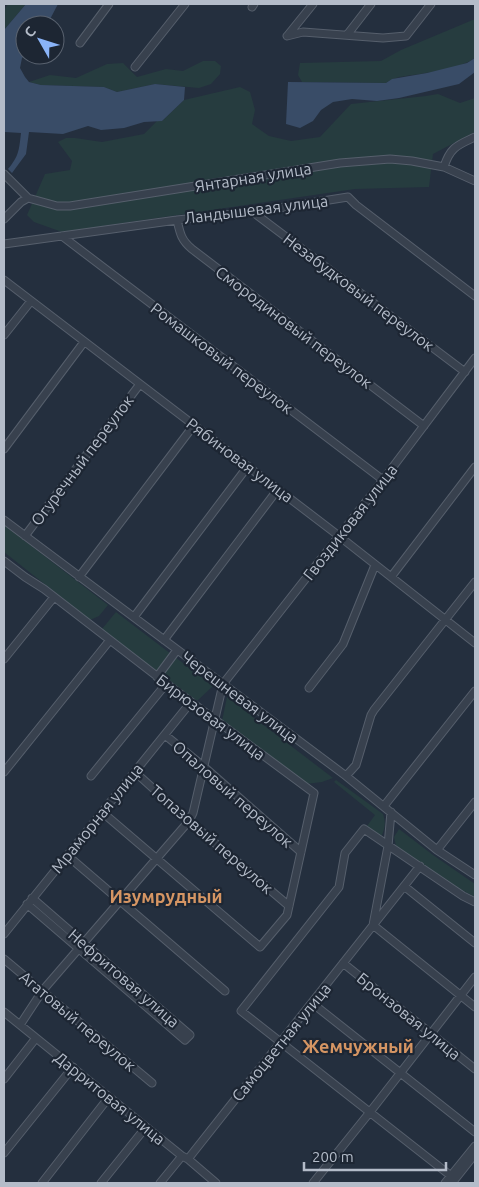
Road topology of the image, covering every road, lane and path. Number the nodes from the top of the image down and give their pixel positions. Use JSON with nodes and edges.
{"nodes":[{"id":1,"x":109,"y":4,"type":"edge"},
{"id":2,"x":185,"y":4,"type":"edge"},
{"id":3,"x":313,"y":4,"type":"edge"},
{"id":4,"x":371,"y":4,"type":"edge"},
{"id":5,"x":431,"y":4,"type":"edge"},
{"id":6,"x":347,"y":35,"type":"junction"},
{"id":7,"x":80,"y":43,"type":"dead end"},
{"id":8,"x":135,"y":68,"type":"dead end"},
{"id":9,"x":475,"y":137,"type":"edge"},
{"id":10,"x":444,"y":167,"type":"junction"},
{"id":11,"x":4,"y":174,"type":"edge"},
{"id":12,"x":475,"y":182,"type":"edge"},
{"id":13,"x":28,"y":198,"type":"junction"},
{"id":14,"x":253,"y":212,"type":"junction"},
{"id":15,"x":4,"y":219,"type":"edge"},
{"id":16,"x":177,"y":220,"type":"junction"},
{"id":17,"x":62,"y":236,"type":"junction"},
{"id":18,"x":4,"y":244,"type":"edge"},
{"id":19,"x":4,"y":280,"type":"edge"},
{"id":20,"x":475,"y":296,"type":"edge"},
{"id":21,"x":31,"y":301,"type":"junction"},
{"id":22,"x":4,"y":335,"type":"edge"},
{"id":23,"x":84,"y":342,"type":"junction"},
{"id":24,"x":475,"y":358,"type":"edge"},
{"id":25,"x":465,"y":372,"type":"junction"},
{"id":26,"x":140,"y":384,"type":"junction"},
{"id":27,"x":194,"y":425,"type":"junction"},
{"id":28,"x":424,"y":426,"type":"junction"},
{"id":29,"x":4,"y":448,"type":"edge"},
{"id":30,"x":248,"y":466,"type":"junction"},
{"id":31,"x":475,"y":467,"type":"edge"},
{"id":32,"x":383,"y":480,"type":"junction"},
{"id":33,"x":278,"y":489,"type":"junction"},
{"id":34,"x":4,"y":520,"type":"edge"},
{"id":35,"x":25,"y":536,"type":"junction"},
{"id":36,"x":339,"y":536,"type":"junction"},
{"id":37,"x":4,"y":561,"type":"edge"},
{"id":38,"x":375,"y":565,"type":"junction"},
{"id":39,"x":79,"y":577,"type":"junction"},
{"id":40,"x":391,"y":577,"type":"junction"},
{"id":41,"x":475,"y":582,"type":"edge"},
{"id":42,"x":54,"y":597,"type":"junction"},
{"id":43,"x":134,"y":617,"type":"junction"},
{"id":44,"x":445,"y":620,"type":"junction"},
{"id":45,"x":110,"y":640,"type":"junction"},
{"id":46,"x":164,"y":640,"type":"junction"},
{"id":47,"x":475,"y":643,"type":"edge"},
{"id":48,"x":178,"y":650,"type":"junction"},
{"id":49,"x":4,"y":659,"type":"edge"},
{"id":50,"x":157,"y":677,"type":"junction"},
{"id":51,"x":166,"y":684,"type":"junction"},
{"id":52,"x":223,"y":684,"type":"junction"},
{"id":53,"x":309,"y":688,"type":"dead end"},
{"id":54,"x":475,"y":691,"type":"edge"},
{"id":55,"x":191,"y":702,"type":"junction"},
{"id":56,"x":215,"y":721,"type":"junction"},
{"id":57,"x":165,"y":735,"type":"junction"},
{"id":58,"x":203,"y":766,"type":"junction"},
{"id":59,"x":4,"y":772,"type":"edge"},
{"id":60,"x":135,"y":772,"type":"junction"},
{"id":61,"x":91,"y":776,"type":"dead end"},
{"id":62,"x":346,"y":776,"type":"junction"},
{"id":63,"x":475,"y":802,"type":"edge"},
{"id":64,"x":384,"y":806,"type":"junction"},
{"id":65,"x":102,"y":812,"type":"junction"},
{"id":66,"x":391,"y":812,"type":"junction"},
{"id":67,"x":189,"y":821,"type":"junction"},
{"id":68,"x":388,"y":846,"type":"junction"},
{"id":69,"x":438,"y":850,"type":"junction"},
{"id":70,"x":301,"y":852,"type":"junction"},
{"id":71,"x":68,"y":856,"type":"junction"},
{"id":72,"x":156,"y":858,"type":"junction"},
{"id":73,"x":420,"y":866,"type":"junction"},
{"id":74,"x":475,"y":874,"type":"edge"},
{"id":75,"x":404,"y":886,"type":"junction"},
{"id":76,"x":120,"y":900,"type":"junction"},
{"id":77,"x":30,"y":901,"type":"junction"},
{"id":78,"x":475,"y":902,"type":"edge"},
{"id":79,"x":289,"y":906,"type":"junction"},
{"id":80,"x":373,"y":925,"type":"junction"},
{"id":81,"x":4,"y":934,"type":"edge"},
{"id":82,"x":475,"y":943,"type":"edge"},
{"id":83,"x":81,"y":945,"type":"junction"},
{"id":84,"x":4,"y":959,"type":"edge"},
{"id":85,"x":343,"y":963,"type":"junction"},
{"id":86,"x":475,"y":977,"type":"edge"},
{"id":87,"x":42,"y":990,"type":"junction"},
{"id":88,"x":225,"y":991,"type":"dead end"},
{"id":89,"x":461,"y":996,"type":"junction"},
{"id":90,"x":312,"y":1003,"type":"junction"},
{"id":91,"x":475,"y":1007,"type":"edge"},
{"id":92,"x":4,"y":1012,"type":"edge"},
{"id":93,"x":20,"y":1025,"type":"junction"},
{"id":94,"x":430,"y":1034,"type":"junction"},
{"id":95,"x":36,"y":1038,"type":"junction"},
{"id":96,"x":280,"y":1042,"type":"junction"},
{"id":97,"x":73,"y":1067,"type":"junction"},
{"id":98,"x":475,"y":1069,"type":"edge"},
{"id":99,"x":400,"y":1073,"type":"junction"},
{"id":100,"x":4,"y":1079,"type":"edge"},
{"id":101,"x":152,"y":1083,"type":"dead end"},
{"id":102,"x":109,"y":1097,"type":"junction"},
{"id":103,"x":370,"y":1112,"type":"junction"},
{"id":104,"x":146,"y":1127,"type":"junction"},
{"id":105,"x":475,"y":1132,"type":"edge"},
{"id":106,"x":475,"y":1146,"type":"edge"},
{"id":107,"x":4,"y":1153,"type":"edge"},
{"id":108,"x":475,"y":1154,"type":"edge"},
{"id":109,"x":185,"y":1157,"type":"junction"},
{"id":110,"x":451,"y":1180,"type":"edge"},
{"id":111,"x":42,"y":1183,"type":"edge"},
{"id":112,"x":101,"y":1183,"type":"edge"},
{"id":113,"x":160,"y":1183,"type":"edge"},
{"id":114,"x":216,"y":1183,"type":"edge"},
{"id":115,"x":313,"y":1183,"type":"edge"},
{"id":116,"x":445,"y":1183,"type":"edge"}],
"edges":[{"from":1,"to":7,"type":"street"},
{"from":2,"to":8,"type":"street"},
{"from":3,"to":6,"type":"street"},
{"from":4,"to":6,"type":"street"},
{"from":5,"to":6,"type":"street"},
{"from":9,"to":10,"type":"street"},
{"from":10,"to":12,"type":"street","name":"Янтарная улица"},
{"from":10,"to":13,"type":"street","name":"Янтарная улица"},
{"from":11,"to":13,"type":"street"},
{"from":13,"to":15,"type":"street"},
{"from":14,"to":16,"type":"street","name":"Ландышевая улица"},
{"from":14,"to":20,"type":"street","name":"Ландышевая улица"},
{"from":14,"to":25,"type":"street","name":"Незабудковый переулок"},
{"from":16,"to":17,"type":"street","name":"Ландышевая улица"},
{"from":16,"to":28,"type":"street","name":"Смородиновый переулок"},
{"from":17,"to":18,"type":"street","name":"Ландышевая улица"},
{"from":17,"to":32,"type":"street","name":"Ромашковый переулок"},
{"from":19,"to":21,"type":"street","name":"Рябиновая улица"},
{"from":21,"to":22,"type":"street"},
{"from":21,"to":23,"type":"street","name":"Рябиновая улица"},
{"from":23,"to":26,"type":"street","name":"Рябиновая улица"},
{"from":23,"to":29,"type":"street"},
{"from":24,"to":25,"type":"street","name":"Гвоздиковая улица"},
{"from":25,"to":28,"type":"street","name":"Гвоздиковая улица"},
{"from":26,"to":27,"type":"street","name":"Рябиновая улица"},
{"from":26,"to":35,"type":"street","name":"Огуречный переулок"},
{"from":27,"to":30,"type":"street","name":"Рябиновая улица"},
{"from":27,"to":39,"type":"street"},
{"from":28,"to":32,"type":"street","name":"Гвоздиковая улица"},
{"from":30,"to":33,"type":"street","name":"Рябиновая улица"},
{"from":30,"to":43,"type":"street"},
{"from":31,"to":40,"type":"street"},
{"from":32,"to":36,"type":"street","name":"Гвоздиковая улица"},
{"from":33,"to":36,"type":"street","name":"Рябиновая улица"},
{"from":33,"to":46,"type":"street"},
{"from":34,"to":35,"type":"street","name":"Черешневая улица"},
{"from":35,"to":39,"type":"street","name":"Черешневая улица"},
{"from":36,"to":38,"type":"street","name":"Рябиновая улица"},
{"from":36,"to":52,"type":"street","name":"Гвоздиковая улица"},
{"from":37,"to":42,"type":"street","name":"Бирюзовая улица"},
{"from":38,"to":40,"type":"street","name":"Рябиновая улица"},
{"from":38,"to":53,"type":"street"},
{"from":39,"to":43,"type":"street","name":"Черешневая улица"},
{"from":40,"to":44,"type":"street","name":"Рябиновая улица"},
{"from":41,"to":44,"type":"street"},
{"from":42,"to":45,"type":"street","name":"Бирюзовая улица"},
{"from":42,"to":49,"type":"street"},
{"from":43,"to":46,"type":"street","name":"Черешневая улица"},
{"from":44,"to":47,"type":"street","name":"Рябиновая улица"},
{"from":44,"to":62,"type":"street"},
{"from":45,"to":50,"type":"street","name":"Бирюзовая улица"},
{"from":45,"to":59,"type":"street"},
{"from":46,"to":48,"type":"street","name":"Черешневая улица"},
{"from":48,"to":50,"type":"street"},
{"from":48,"to":52,"type":"street","name":"Черешневая улица"},
{"from":50,"to":51,"type":"street","name":"Бирюзовая улица"},
{"from":51,"to":55,"type":"street","name":"Бирюзовая улица"},
{"from":51,"to":61,"type":"street"},
{"from":52,"to":56,"type":"street"},
{"from":52,"to":62,"type":"street","name":"Черешневая улица"},
{"from":54,"to":64,"type":"street"},
{"from":55,"to":56,"type":"street","name":"Бирюзовая улица"},
{"from":55,"to":57,"type":"street","name":"Мраморная улица"},
{"from":56,"to":58,"type":"street"},
{"from":56,"to":70,"type":"street","name":"Бирюзовая улица"},
{"from":57,"to":58,"type":"street","name":"Опаловый переулок"},
{"from":57,"to":60,"type":"street","name":"Мраморная улица"},
{"from":58,"to":67,"type":"street"},
{"from":58,"to":70,"type":"street","name":"Опаловый переулок"},
{"from":60,"to":65,"type":"street","name":"Мраморная улица"},
{"from":60,"to":67,"type":"street","name":"Топазовый переулок"},
{"from":62,"to":64,"type":"street","name":"Черешневая улица"},
{"from":63,"to":69,"type":"street"},
{"from":64,"to":66,"type":"street","name":"Черешневая улица"},
{"from":65,"to":71,"type":"street","name":"Мраморная улица"},
{"from":65,"to":72,"type":"street"},
{"from":66,"to":68,"type":"street","name":"Самоцветная улица"},
{"from":66,"to":69,"type":"street","name":"Черешневая улица"},
{"from":67,"to":72,"type":"street"},
{"from":67,"to":79,"type":"street","name":"Топазовый переулок"},
{"from":68,"to":73,"type":"street"},
{"from":68,"to":80,"type":"street","name":"Самоцветная улица"},
{"from":68,"to":96,"type":"street"},
{"from":69,"to":74,"type":"street","name":"Черешневая улица"},
{"from":70,"to":79,"type":"street"},
{"from":71,"to":76,"type":"street"},
{"from":71,"to":77,"type":"street","name":"Мраморная улица"},
{"from":72,"to":76,"type":"street"},
{"from":72,"to":79,"type":"street"},
{"from":73,"to":75,"type":"street","name":"Самоцветная улица"},
{"from":73,"to":78,"type":"street"},
{"from":75,"to":80,"type":"street","name":"Самоцветная улица"},
{"from":75,"to":82,"type":"street"},
{"from":76,"to":83,"type":"street"},
{"from":76,"to":88,"type":"street"},
{"from":77,"to":81,"type":"street","name":"Мраморная улица"},
{"from":77,"to":83,"type":"street","name":"Нефритовая улица"},
{"from":80,"to":85,"type":"street","name":"Самоцветная улица"},
{"from":80,"to":89,"type":"street"},
{"from":83,"to":83,"type":"street","name":"Нефритовая улица"},
{"from":83,"to":87,"type":"street"},
{"from":84,"to":87,"type":"street","name":"Агатовый переулок"},
{"from":85,"to":90,"type":"street","name":"Самоцветная улица"},
{"from":85,"to":94,"type":"street","name":"Бронзовая улица"},
{"from":86,"to":89,"type":"street"},
{"from":87,"to":93,"type":"street"},
{"from":87,"to":101,"type":"street","name":"Агатовый переулок"},
{"from":89,"to":91,"type":"street"},
{"from":89,"to":94,"type":"street"},
{"from":90,"to":96,"type":"street","name":"Самоцветная улица"},
{"from":90,"to":99,"type":"street"},
{"from":92,"to":93,"type":"street","name":"Дарритовая улица"},
{"from":93,"to":95,"type":"street","name":"Дарритовая улица"},
{"from":94,"to":98,"type":"street","name":"Бронзовая улица"},
{"from":94,"to":99,"type":"street"},
{"from":95,"to":97,"type":"street","name":"Дарритовая улица"},
{"from":95,"to":100,"type":"street"},
{"from":96,"to":103,"type":"street"},
{"from":96,"to":109,"type":"street","name":"Самоцветная улица"},
{"from":97,"to":102,"type":"street","name":"Дарритовая улица"},
{"from":97,"to":107,"type":"street"},
{"from":99,"to":103,"type":"street"},
{"from":99,"to":105,"type":"street"},
{"from":102,"to":104,"type":"street","name":"Дарритовая улица"},
{"from":102,"to":111,"type":"street"},
{"from":103,"to":110,"type":"street"},
{"from":103,"to":115,"type":"street"},
{"from":104,"to":109,"type":"street","name":"Дарритовая улица"},
{"from":104,"to":112,"type":"street"},
{"from":106,"to":110,"type":"street"},
{"from":108,"to":110,"type":"street"},
{"from":109,"to":113,"type":"street","name":"Самоцветная улица"},
{"from":109,"to":114,"type":"street","name":"Дарритовая улица"},
{"from":110,"to":116,"type":"street"}]}
